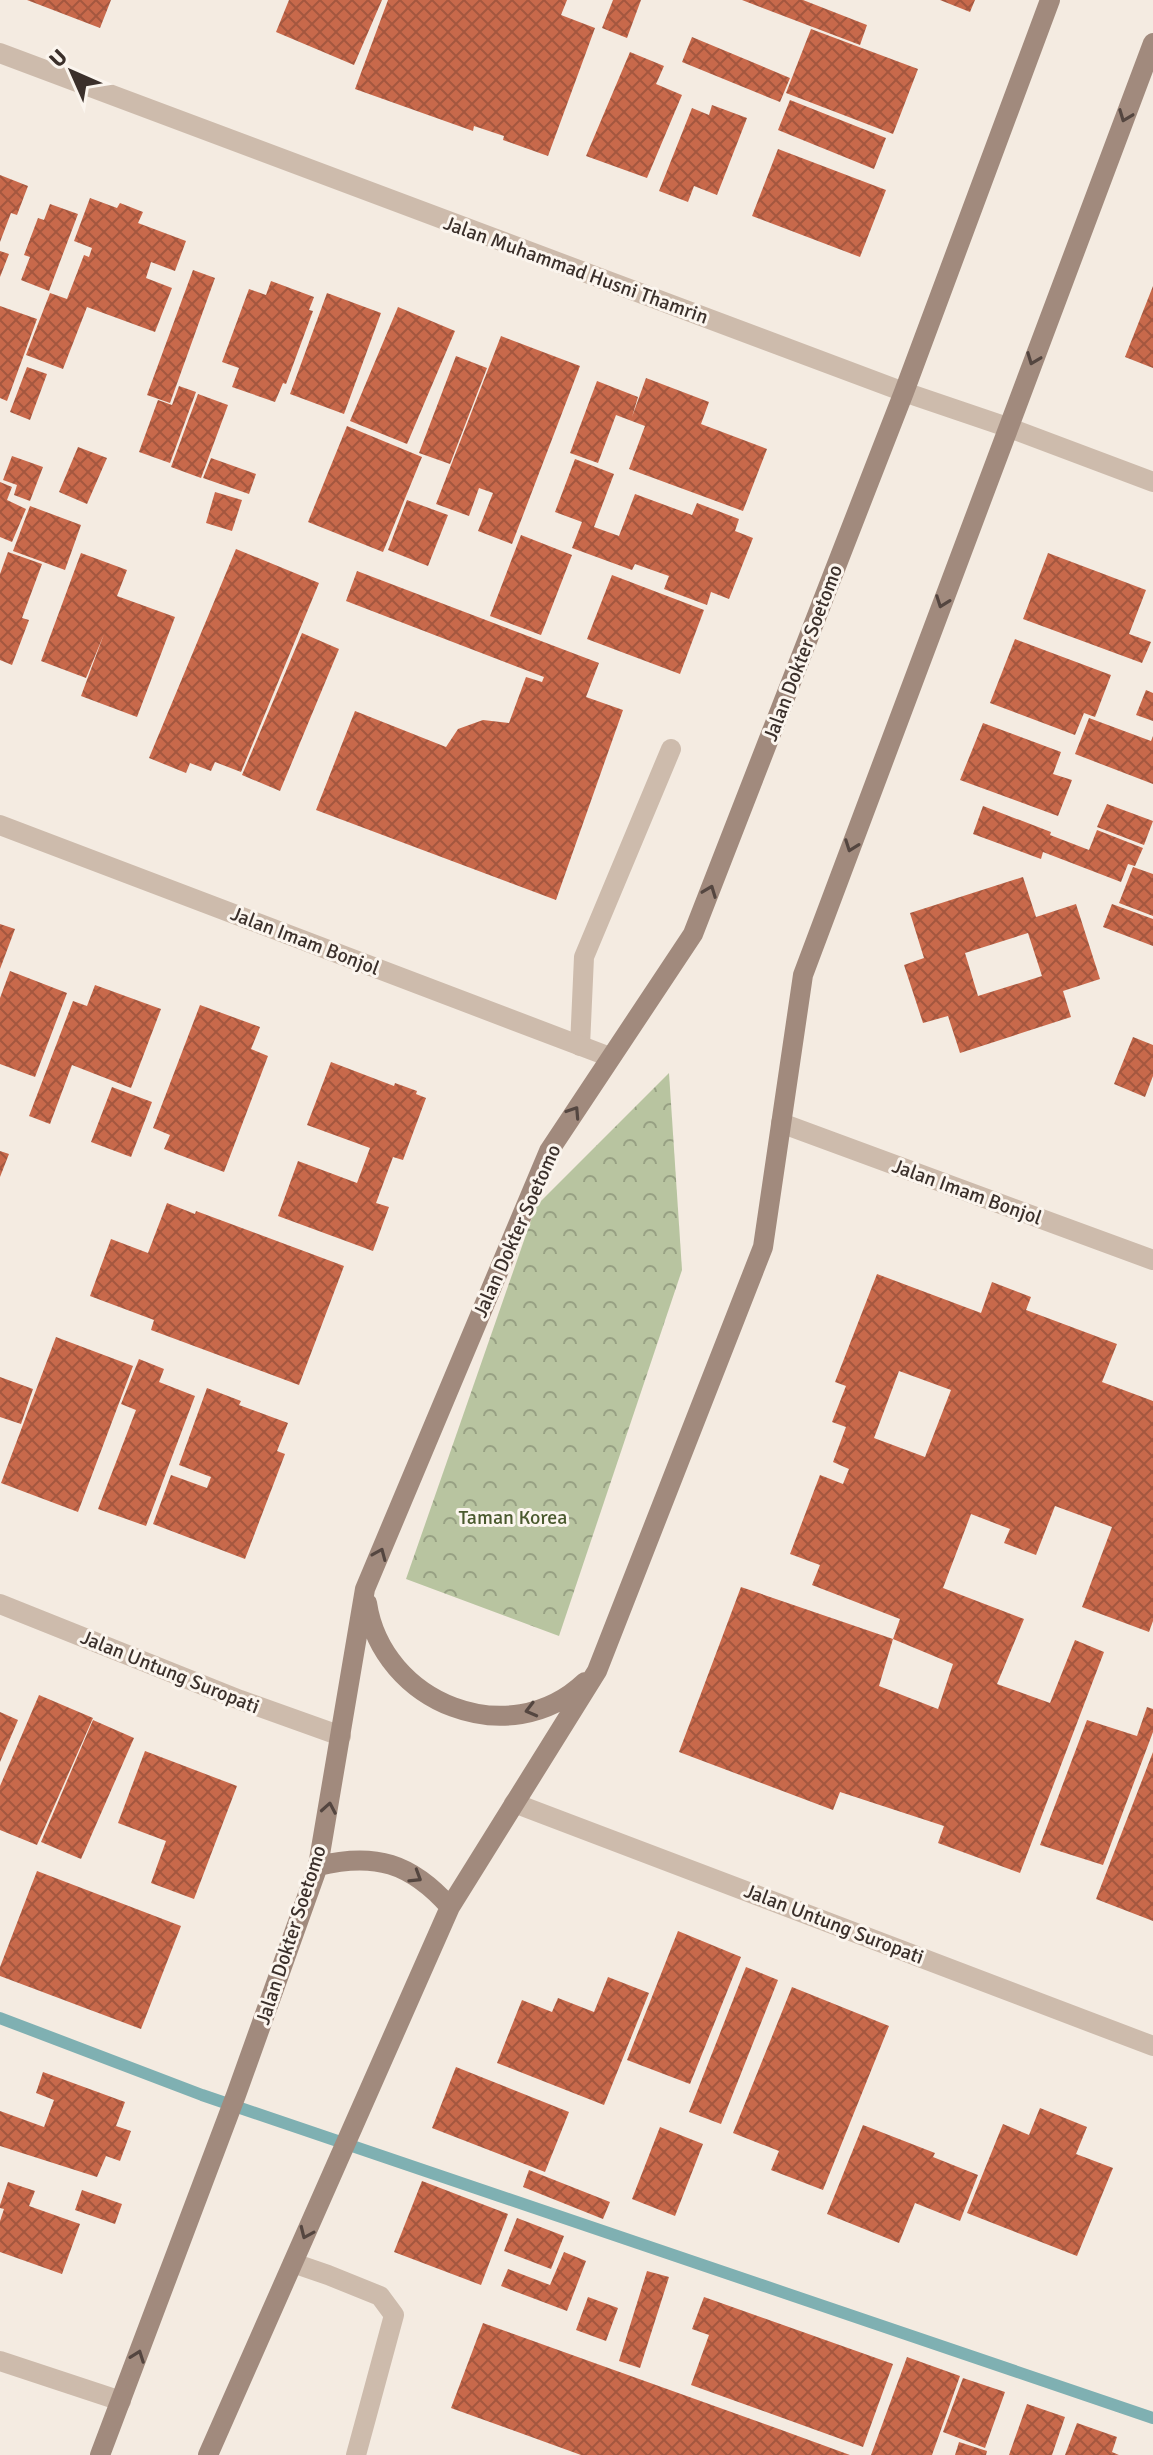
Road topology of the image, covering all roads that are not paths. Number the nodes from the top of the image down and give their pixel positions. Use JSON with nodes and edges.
{"nodes":[{"id":1,"x":1050,"y":0,"type":"edge"},
{"id":2,"x":1153,"y":43,"type":"edge"},
{"id":3,"x":0,"y":53,"type":"edge"},
{"id":4,"x":904,"y":392,"type":"junction"},
{"id":5,"x":1007,"y":427,"type":"junction"},
{"id":6,"x":1153,"y":482,"type":"edge"},
{"id":7,"x":671,"y":749,"type":"dead end"},
{"id":8,"x":0,"y":825,"type":"edge"},
{"id":9,"x":580,"y":1046,"type":"junction"},
{"id":10,"x":610,"y":1057,"type":"junction"},
{"id":11,"x":781,"y":1123,"type":"junction"},
{"id":12,"x":1153,"y":1260,"type":"edge"},
{"id":13,"x":365,"y":1589,"type":"junction"},
{"id":14,"x":0,"y":1604,"type":"edge"},
{"id":15,"x":597,"y":1671,"type":"junction"},
{"id":16,"x":341,"y":1736,"type":"junction"},
{"id":17,"x":514,"y":1803,"type":"junction"},
{"id":18,"x":318,"y":1866,"type":"junction"},
{"id":19,"x":450,"y":1907,"type":"junction"},
{"id":20,"x":1153,"y":2046,"type":"edge"},
{"id":21,"x":293,"y":2263,"type":"junction"},
{"id":22,"x":0,"y":2361,"type":"edge"},
{"id":23,"x":121,"y":2401,"type":"junction"},
{"id":24,"x":100,"y":2455,"type":"edge"},
{"id":25,"x":208,"y":2455,"type":"edge"},
{"id":26,"x":356,"y":2455,"type":"edge"}],
"edges":[{"from":1,"to":4,"type":"main road","name":"Jalan Dokter Soetomo"},
{"from":2,"to":5,"type":"main road","one_way":true},
{"from":3,"to":4,"type":"street","name":"Jalan Muhammad Husni Thamrin"},
{"from":4,"to":5,"type":"street","name":"Jalan Muhammad Husni Thamrin"},
{"from":10,"to":4,"type":"main road","name":"Jalan Dokter Soetomo","one_way":true},
{"from":5,"to":6,"type":"street","name":"Jalan Muhammad Husni Thamrin"},
{"from":5,"to":11,"type":"main road","one_way":true},
{"from":7,"to":9,"type":"street"},
{"from":8,"to":9,"type":"street","name":"Jalan Imam Bonjol"},
{"from":9,"to":10,"type":"street","name":"Jalan Imam Bonjol"},
{"from":13,"to":10,"type":"main road","name":"Jalan Dokter Soetomo","one_way":true},
{"from":11,"to":12,"type":"street","name":"Jalan Imam Bonjol"},
{"from":11,"to":15,"type":"main road"},
{"from":15,"to":13,"type":"main road","one_way":true},
{"from":13,"to":16,"type":"main road","name":"Jalan Dokter Soetomo"},
{"from":14,"to":16,"type":"street","name":"Jalan Untung Suropati"},
{"from":15,"to":17,"type":"main road"},
{"from":18,"to":16,"type":"main road","name":"Jalan Dokter Soetomo","one_way":true},
{"from":17,"to":19,"type":"main road"},
{"from":17,"to":20,"type":"street","name":"Jalan Untung Suropati"},
{"from":18,"to":19,"type":"main road","one_way":true},
{"from":23,"to":18,"type":"main road","name":"Jalan Dokter Soetomo","one_way":true},
{"from":19,"to":21,"type":"main road","one_way":true},
{"from":21,"to":25,"type":"main road"},
{"from":21,"to":26,"type":"street"},
{"from":22,"to":23,"type":"street"},
{"from":23,"to":24,"type":"main road","name":"Jalan Dokter Soetomo"}]}
